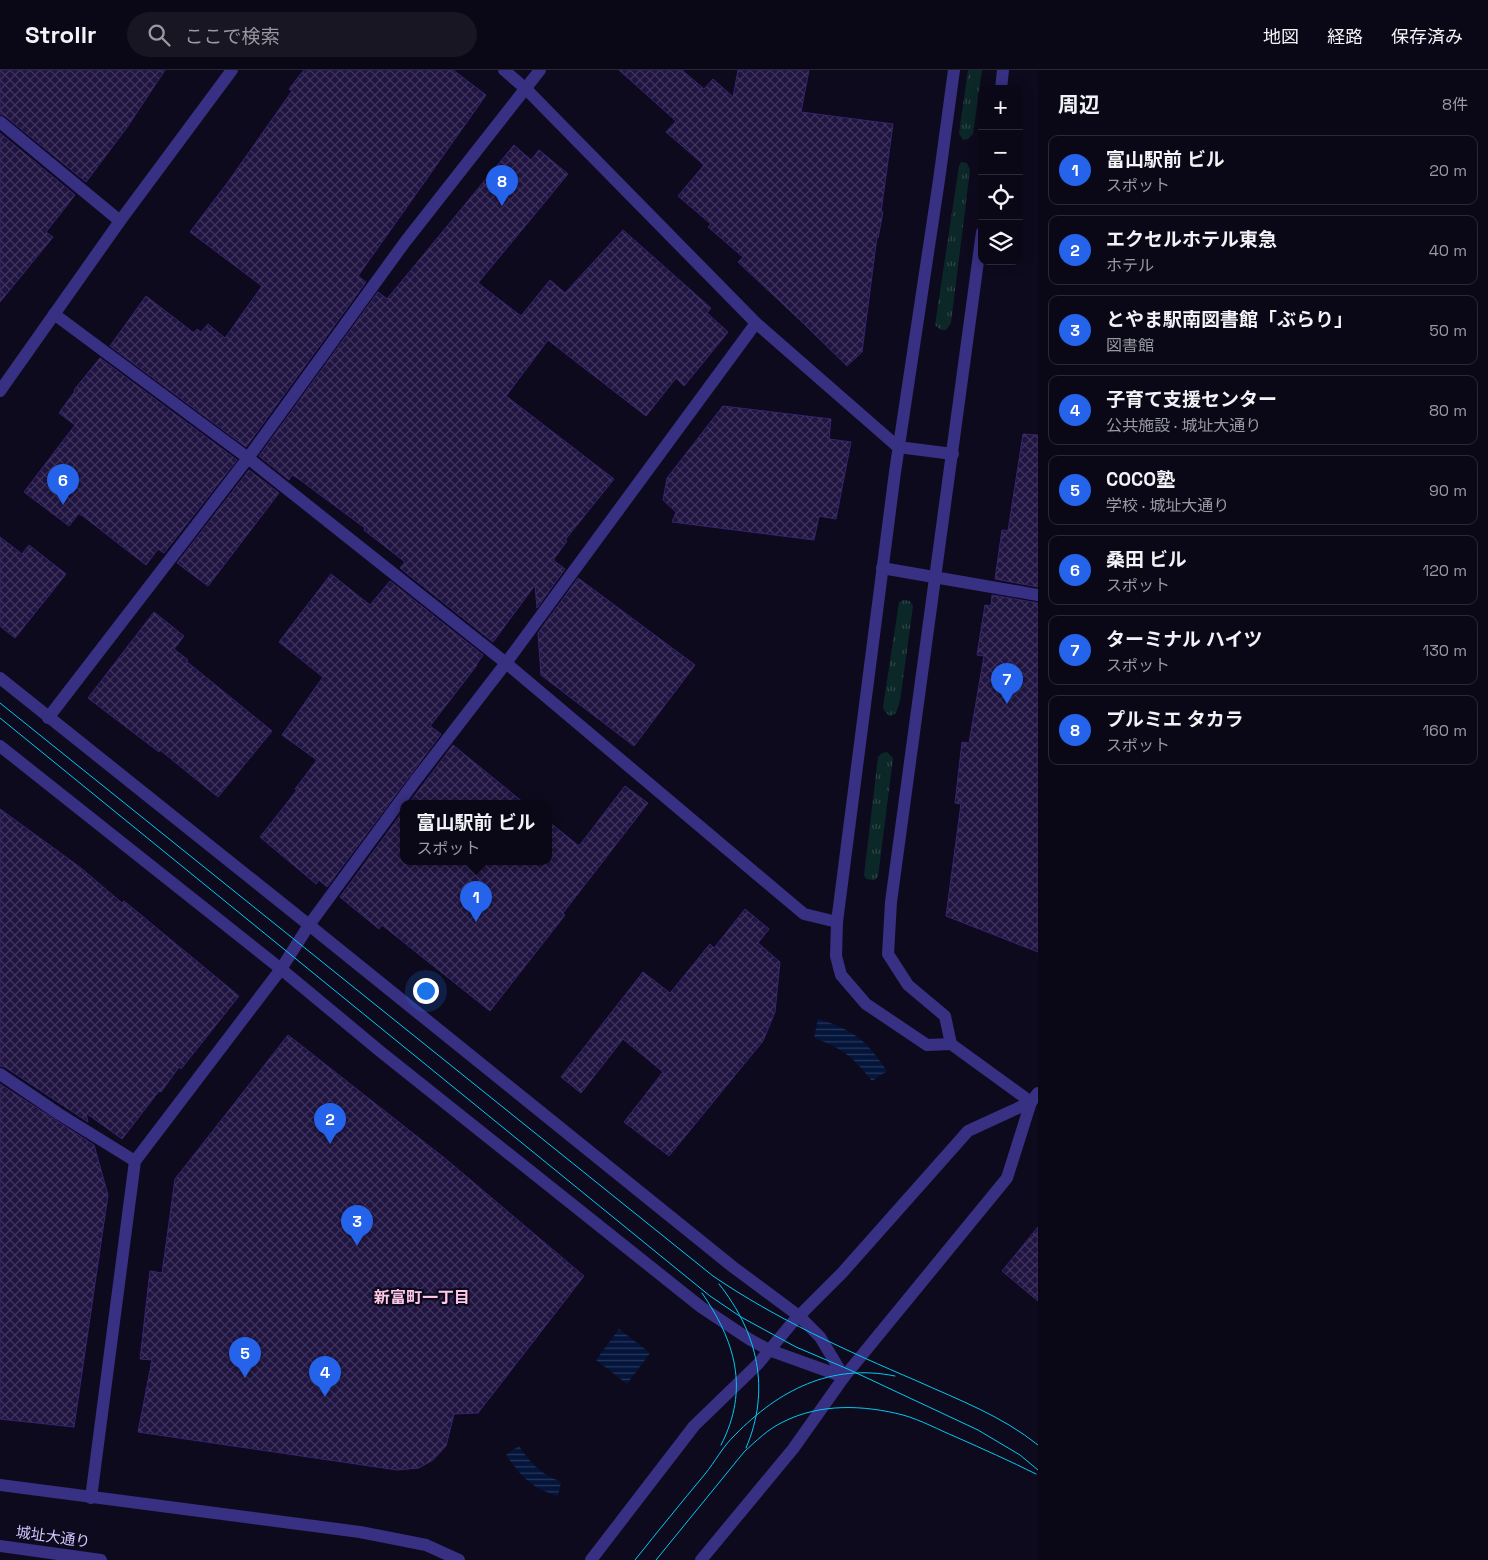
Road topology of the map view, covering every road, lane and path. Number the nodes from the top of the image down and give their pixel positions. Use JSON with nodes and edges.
{"nodes":[{"id":1,"x":232,"y":70,"type":"edge"},
{"id":2,"x":504,"y":70,"type":"edge"},
{"id":3,"x":540,"y":70,"type":"edge"},
{"id":4,"x":954,"y":70,"type":"edge"},
{"id":5,"x":1003,"y":70,"type":"edge"},
{"id":6,"x":1001,"y":85,"type":"edge"},
{"id":7,"x":526,"y":89,"type":"junction"},
{"id":8,"x":0,"y":122,"type":"edge"},
{"id":9,"x":120,"y":220,"type":"junction"},
{"id":10,"x":978,"y":263,"type":"edge"},
{"id":11,"x":54,"y":314,"type":"junction"},
{"id":12,"x":756,"y":323,"type":"junction"},
{"id":13,"x":0,"y":391,"type":"edge"},
{"id":14,"x":898,"y":446,"type":"junction"},
{"id":15,"x":953,"y":454,"type":"junction"},
{"id":16,"x":248,"y":458,"type":"junction"},
{"id":17,"x":882,"y":568,"type":"junction"},
{"id":18,"x":934,"y":577,"type":"junction"},
{"id":19,"x":1038,"y":595,"type":"edge"},
{"id":20,"x":506,"y":663,"type":"junction"},
{"id":21,"x":0,"y":678,"type":"edge"},
{"id":22,"x":48,"y":718,"type":"junction"},
{"id":23,"x":0,"y":746,"type":"edge"},
{"id":24,"x":401,"y":800,"type":"edge"},
{"id":25,"x":400,"y":801,"type":"edge"},
{"id":26,"x":837,"y":922,"type":"junction"},
{"id":27,"x":309,"y":925,"type":"junction"},
{"id":28,"x":281,"y":969,"type":"junction"},
{"id":29,"x":951,"y":1044,"type":"junction"},
{"id":30,"x":0,"y":1074,"type":"edge"},
{"id":31,"x":1034,"y":1097,"type":"edge"},
{"id":32,"x":135,"y":1161,"type":"junction"},
{"id":33,"x":799,"y":1316,"type":"junction"},
{"id":34,"x":769,"y":1350,"type":"junction"},
{"id":35,"x":844,"y":1377,"type":"junction"},
{"id":36,"x":0,"y":1485,"type":"edge"},
{"id":37,"x":91,"y":1498,"type":"junction"},
{"id":38,"x":0,"y":1546,"type":"edge"},
{"id":39,"x":101,"y":1560,"type":"edge"},
{"id":40,"x":459,"y":1560,"type":"edge"},
{"id":41,"x":591,"y":1560,"type":"edge"},
{"id":42,"x":701,"y":1560,"type":"edge"}],
"edges":[{"from":1,"to":9,"type":"street"},
{"from":2,"to":7,"type":"street"},
{"from":3,"to":7,"type":"street"},
{"from":4,"to":14,"type":"street"},
{"from":5,"to":6,"type":"street"},
{"from":7,"to":12,"type":"street"},
{"from":7,"to":16,"type":"street"},
{"from":8,"to":9,"type":"street"},
{"from":9,"to":11,"type":"street"},
{"from":10,"to":15,"type":"street"},
{"from":11,"to":13,"type":"street"},
{"from":11,"to":16,"type":"street"},
{"from":12,"to":14,"type":"street"},
{"from":12,"to":20,"type":"street"},
{"from":14,"to":15,"type":"street"},
{"from":14,"to":17,"type":"street"},
{"from":15,"to":18,"type":"street"},
{"from":16,"to":20,"type":"street"},
{"from":16,"to":22,"type":"street"},
{"from":17,"to":18,"type":"street"},
{"from":17,"to":26,"type":"street"},
{"from":18,"to":19,"type":"street"},
{"from":18,"to":29,"type":"street"},
{"from":20,"to":24,"type":"street"},
{"from":20,"to":26,"type":"street"},
{"from":21,"to":22,"type":"street"},
{"from":22,"to":27,"type":"street"},
{"from":23,"to":28,"type":"street"},
{"from":25,"to":27,"type":"street"},
{"from":26,"to":29,"type":"street"},
{"from":27,"to":28,"type":"street"},
{"from":27,"to":33,"type":"street"},
{"from":28,"to":32,"type":"street"},
{"from":28,"to":34,"type":"street"},
{"from":29,"to":31,"type":"street"},
{"from":30,"to":32,"type":"street"},
{"from":31,"to":33,"type":"street"},
{"from":31,"to":35,"type":"street"},
{"from":32,"to":37,"type":"street"},
{"from":33,"to":34,"type":"street"},
{"from":33,"to":35,"type":"street"},
{"from":34,"to":35,"type":"street"},
{"from":34,"to":41,"type":"street"},
{"from":35,"to":42,"type":"street"},
{"from":36,"to":37,"type":"street"},
{"from":37,"to":40,"type":"street"},
{"from":38,"to":39,"type":"street","name":"城址大通り"}]}
